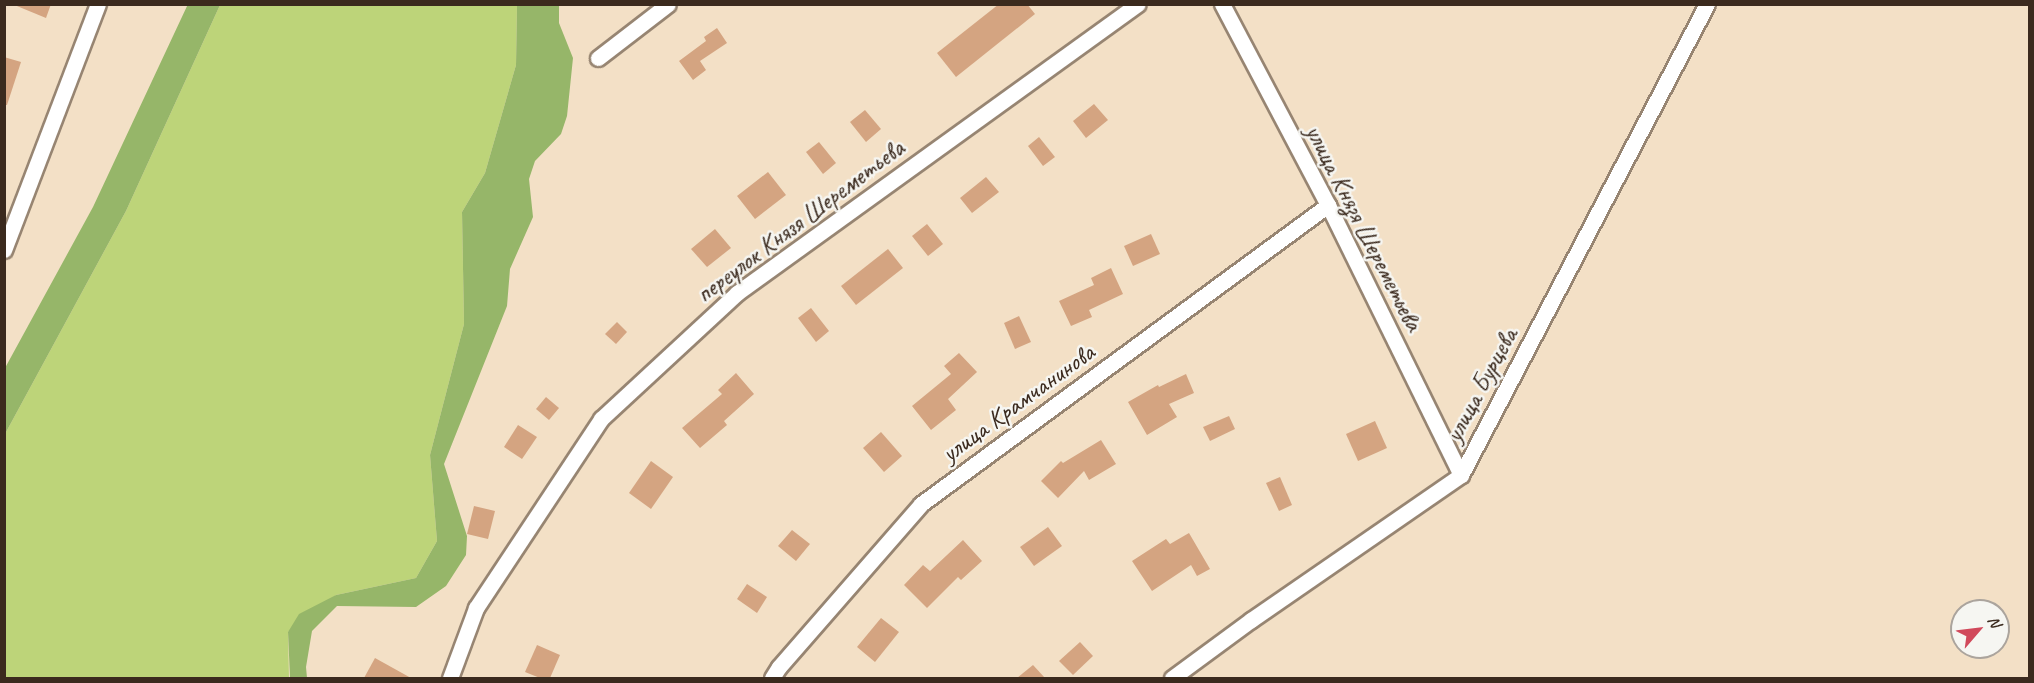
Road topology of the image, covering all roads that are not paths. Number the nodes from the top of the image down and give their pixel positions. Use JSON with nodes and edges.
{"nodes":[{"id":1,"x":98,"y":4,"type":"edge"},
{"id":2,"x":668,"y":4,"type":"edge"},
{"id":3,"x":1138,"y":4,"type":"edge"},
{"id":4,"x":1222,"y":4,"type":"edge"},
{"id":5,"x":1707,"y":4,"type":"edge"},
{"id":6,"x":598,"y":58,"type":"dead end"},
{"id":7,"x":1328,"y":205,"type":"junction"},
{"id":8,"x":4,"y":250,"type":"edge"},
{"id":9,"x":1461,"y":475,"type":"junction"},
{"id":10,"x":450,"y":678,"type":"edge"},
{"id":11,"x":772,"y":678,"type":"edge"},
{"id":12,"x":1172,"y":678,"type":"edge"}],
"edges":[{"from":1,"to":8,"type":"street"},
{"from":2,"to":6,"type":"street"},
{"from":3,"to":10,"type":"street","name":"переулок Князя Шереметьева"},
{"from":4,"to":7,"type":"street","name":"улица Князя Шереметьева"},
{"from":5,"to":9,"type":"street","name":"улица Бурцева"},
{"from":7,"to":9,"type":"street","name":"улица Князя Шереметьева"},
{"from":7,"to":11,"type":"street","name":"улица Крамчанинова"},
{"from":9,"to":12,"type":"street","name":"улица Бурцева"}]}
